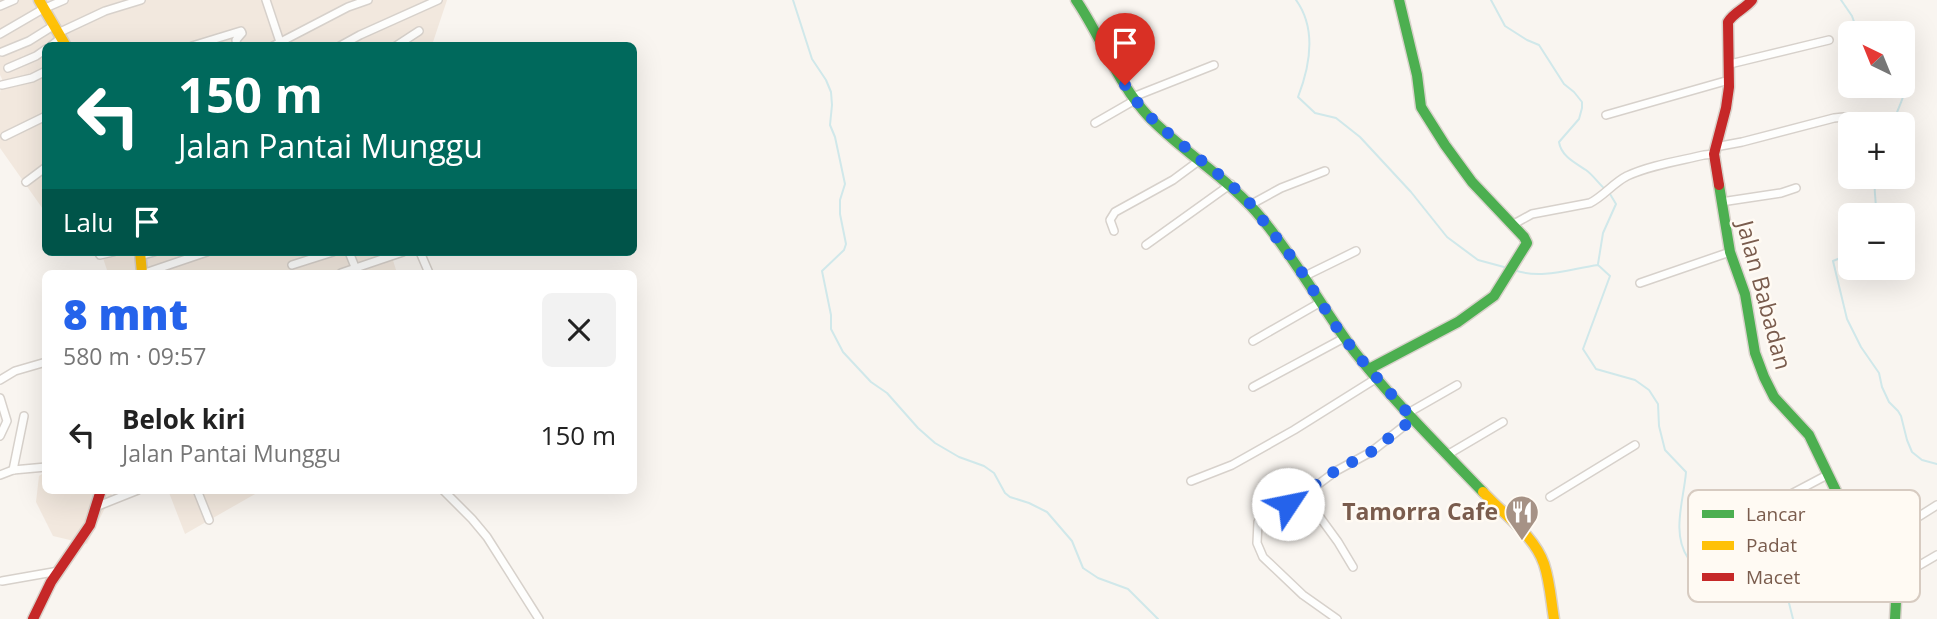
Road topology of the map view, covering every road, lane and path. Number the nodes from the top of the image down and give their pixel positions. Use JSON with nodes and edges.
{"nodes":[{"id":1,"x":13,"y":0,"type":"edge"},
{"id":2,"x":64,"y":0,"type":"edge"},
{"id":3,"x":141,"y":0,"type":"edge"},
{"id":4,"x":266,"y":0,"type":"edge"},
{"id":5,"x":368,"y":0,"type":"edge"},
{"id":6,"x":438,"y":0,"type":"edge"},
{"id":7,"x":1076,"y":0,"type":"edge"},
{"id":8,"x":1399,"y":0,"type":"edge"},
{"id":9,"x":1752,"y":0,"type":"edge"},
{"id":10,"x":41,"y":4,"type":"edge"},
{"id":11,"x":346,"y":4,"type":"edge"},
{"id":12,"x":0,"y":6,"type":"edge"},
{"id":13,"x":419,"y":31,"type":"dead end"},
{"id":14,"x":0,"y":34,"type":"edge"},
{"id":15,"x":60,"y":36,"type":"edge"},
{"id":16,"x":1829,"y":40,"type":"dead end"},
{"id":17,"x":205,"y":42,"type":"edge"},
{"id":18,"x":236,"y":42,"type":"edge"},
{"id":19,"x":277,"y":42,"type":"edge"},
{"id":20,"x":283,"y":42,"type":"edge"},
{"id":21,"x":347,"y":42,"type":"edge"},
{"id":22,"x":402,"y":42,"type":"edge"},
{"id":23,"x":2,"y":52,"type":"edge"},
{"id":24,"x":42,"y":52,"type":"edge"},
{"id":25,"x":1730,"y":64,"type":"junction"},
{"id":26,"x":1213,"y":65,"type":"dead end"},
{"id":27,"x":8,"y":68,"type":"dead end"},
{"id":28,"x":42,"y":73,"type":"edge"},
{"id":29,"x":1729,"y":80,"type":"junction"},
{"id":30,"x":2,"y":85,"type":"dead end"},
{"id":31,"x":1134,"y":99,"type":"junction"},
{"id":32,"x":1606,"y":115,"type":"dead end"},
{"id":33,"x":42,"y":118,"type":"edge"},
{"id":34,"x":1838,"y":118,"type":"edge"},
{"id":35,"x":1095,"y":123,"type":"dead end"},
{"id":36,"x":5,"y":136,"type":"dead end"},
{"id":37,"x":1714,"y":151,"type":"junction"},
{"id":38,"x":1200,"y":160,"type":"junction"},
{"id":39,"x":42,"y":170,"type":"edge"},
{"id":40,"x":1325,"y":171,"type":"dead end"},
{"id":41,"x":26,"y":182,"type":"dead end"},
{"id":42,"x":1231,"y":184,"type":"junction"},
{"id":43,"x":1796,"y":188,"type":"dead end"},
{"id":44,"x":1721,"y":202,"type":"junction"},
{"id":45,"x":1250,"y":205,"type":"junction"},
{"id":46,"x":1512,"y":225,"type":"junction"},
{"id":47,"x":1114,"y":231,"type":"dead end"},
{"id":48,"x":1146,"y":245,"type":"dead end"},
{"id":49,"x":1356,"y":251,"type":"dead end"},
{"id":50,"x":1730,"y":252,"type":"junction"},
{"id":51,"x":195,"y":256,"type":"edge"},
{"id":52,"x":320,"y":256,"type":"edge"},
{"id":53,"x":393,"y":256,"type":"edge"},
{"id":54,"x":292,"y":265,"type":"dead end"},
{"id":55,"x":153,"y":270,"type":"edge"},
{"id":56,"x":358,"y":270,"type":"edge"},
{"id":57,"x":1305,"y":276,"type":"junction"},
{"id":58,"x":1640,"y":283,"type":"dead end"},
{"id":59,"x":1321,"y":302,"type":"junction"},
{"id":60,"x":1345,"y":338,"type":"junction"},
{"id":61,"x":1253,"y":341,"type":"dead end"},
{"id":62,"x":42,"y":363,"type":"edge"},
{"id":63,"x":1369,"y":369,"type":"junction"},
{"id":64,"x":1377,"y":378,"type":"junction"},
{"id":65,"x":0,"y":380,"type":"edge"},
{"id":66,"x":1457,"y":385,"type":"dead end"},
{"id":67,"x":1253,"y":387,"type":"dead end"},
{"id":68,"x":0,"y":398,"type":"edge"},
{"id":69,"x":24,"y":416,"type":"dead end"},
{"id":70,"x":1411,"y":416,"type":"junction"},
{"id":71,"x":1503,"y":422,"type":"dead end"},
{"id":72,"x":0,"y":436,"type":"edge"},
{"id":73,"x":1635,"y":445,"type":"dead end"},
{"id":74,"x":1447,"y":455,"type":"junction"},
{"id":75,"x":42,"y":467,"type":"edge"},
{"id":76,"x":13,"y":470,"type":"junction"},
{"id":77,"x":1829,"y":474,"type":"junction"},
{"id":78,"x":0,"y":475,"type":"edge"},
{"id":79,"x":1191,"y":481,"type":"dead end"},
{"id":80,"x":1799,"y":490,"type":"edge"},
{"id":81,"x":1836,"y":490,"type":"edge"},
{"id":82,"x":100,"y":494,"type":"edge"},
{"id":83,"x":128,"y":494,"type":"edge"},
{"id":84,"x":199,"y":494,"type":"edge"},
{"id":85,"x":447,"y":494,"type":"edge"},
{"id":86,"x":1304,"y":494,"type":"junction"},
{"id":87,"x":1550,"y":497,"type":"dead end"},
{"id":88,"x":1937,"y":505,"type":"edge"},
{"id":89,"x":98,"y":506,"type":"junction"},
{"id":90,"x":1920,"y":516,"type":"edge"},
{"id":91,"x":209,"y":520,"type":"dead end"},
{"id":92,"x":1937,"y":555,"type":"edge"},
{"id":93,"x":1920,"y":565,"type":"edge"},
{"id":94,"x":1353,"y":567,"type":"dead end"},
{"id":95,"x":59,"y":571,"type":"junction"},
{"id":96,"x":2,"y":581,"type":"dead end"},
{"id":97,"x":33,"y":619,"type":"edge"},
{"id":98,"x":539,"y":619,"type":"edge"},
{"id":99,"x":1337,"y":619,"type":"edge"},
{"id":100,"x":1554,"y":619,"type":"edge"}],
"edges":[{"from":1,"to":12,"type":"street"},
{"from":2,"to":10,"type":"street"},
{"from":3,"to":15,"type":"street"},
{"from":4,"to":19,"type":"street"},
{"from":5,"to":11,"type":"street"},
{"from":6,"to":21,"type":"street"},
{"from":7,"to":31,"type":"street"},
{"from":8,"to":46,"type":"street"},
{"from":9,"to":25,"type":"street","name":"Jalan Babadan"},
{"from":10,"to":14,"type":"street"},
{"from":10,"to":15,"type":"street"},
{"from":11,"to":20,"type":"street"},
{"from":13,"to":22,"type":"street"},
{"from":15,"to":23,"type":"street"},
{"from":16,"to":25,"type":"street"},
{"from":17,"to":18,"type":"street"},
{"from":24,"to":27,"type":"street"},
{"from":25,"to":29,"type":"street","name":"Jalan Babadan"},
{"from":26,"to":31,"type":"street"},
{"from":28,"to":30,"type":"street"},
{"from":29,"to":32,"type":"street"},
{"from":29,"to":37,"type":"street","name":"Jalan Babadan"},
{"from":31,"to":35,"type":"street"},
{"from":31,"to":38,"type":"street"},
{"from":33,"to":36,"type":"street"},
{"from":34,"to":37,"type":"street"},
{"from":37,"to":44,"type":"street","name":"Jalan Babadan"},
{"from":37,"to":46,"type":"street"},
{"from":38,"to":42,"type":"street"},
{"from":38,"to":47,"type":"street"},
{"from":39,"to":41,"type":"street"},
{"from":40,"to":45,"type":"street"},
{"from":42,"to":45,"type":"street"},
{"from":42,"to":48,"type":"street"},
{"from":43,"to":44,"type":"street"},
{"from":44,"to":50,"type":"street","name":"Jalan Babadan"},
{"from":45,"to":57,"type":"street"},
{"from":46,"to":63,"type":"street"},
{"from":49,"to":57,"type":"street"},
{"from":50,"to":58,"type":"street"},
{"from":50,"to":77,"type":"street","name":"Jalan Babadan"},
{"from":51,"to":55,"type":"street"},
{"from":52,"to":54,"type":"street"},
{"from":53,"to":56,"type":"street"},
{"from":57,"to":59,"type":"street"},
{"from":59,"to":60,"type":"street"},
{"from":59,"to":61,"type":"street"},
{"from":60,"to":63,"type":"street"},
{"from":60,"to":67,"type":"street"},
{"from":62,"to":65,"type":"street"},
{"from":63,"to":64,"type":"street"},
{"from":64,"to":70,"type":"street"},
{"from":64,"to":79,"type":"street"},
{"from":66,"to":70,"type":"street"},
{"from":68,"to":72,"type":"street"},
{"from":69,"to":76,"type":"street"},
{"from":70,"to":74,"type":"street"},
{"from":70,"to":86,"type":"street"},
{"from":71,"to":74,"type":"street"},
{"from":73,"to":87,"type":"street"},
{"from":74,"to":100,"type":"street"},
{"from":75,"to":76,"type":"street"},
{"from":76,"to":78,"type":"street"},
{"from":77,"to":80,"type":"street"},
{"from":77,"to":81,"type":"street","name":"Jalan Babadan"},
{"from":82,"to":89,"type":"street"},
{"from":83,"to":89,"type":"street"},
{"from":84,"to":91,"type":"street"},
{"from":85,"to":98,"type":"street"},
{"from":86,"to":94,"type":"street"},
{"from":86,"to":99,"type":"street"},
{"from":88,"to":90,"type":"street"},
{"from":89,"to":95,"type":"street"},
{"from":92,"to":93,"type":"street"},
{"from":95,"to":96,"type":"street"},
{"from":95,"to":97,"type":"street"}]}
